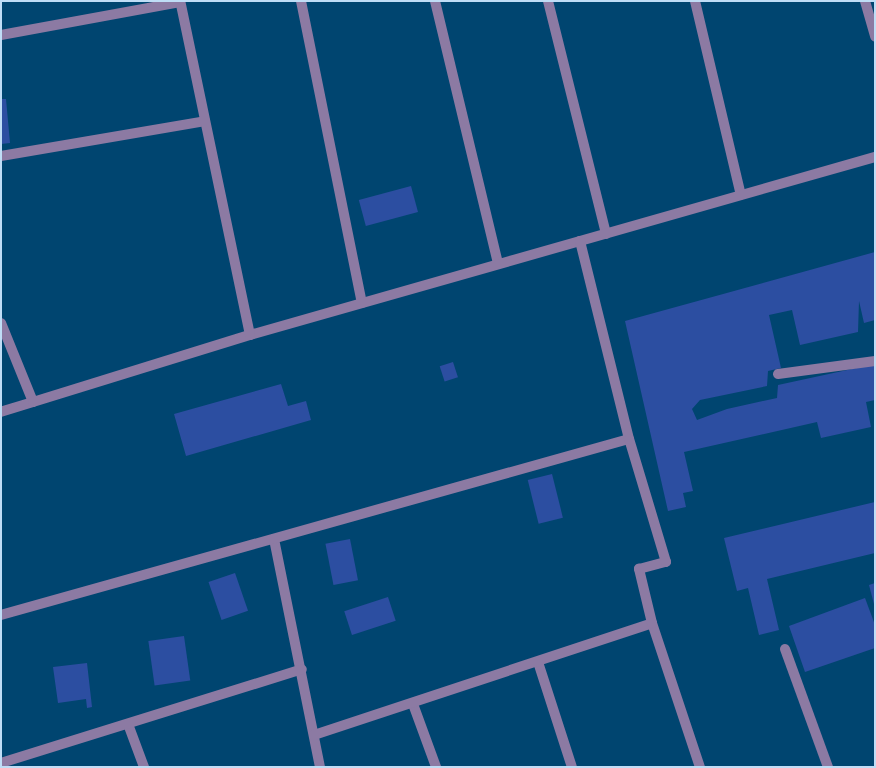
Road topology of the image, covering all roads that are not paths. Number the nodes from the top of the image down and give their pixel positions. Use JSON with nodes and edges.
{"nodes":[{"id":1,"x":180,"y":1,"type":"edge"},
{"id":2,"x":301,"y":1,"type":"edge"},
{"id":3,"x":435,"y":1,"type":"edge"},
{"id":4,"x":548,"y":1,"type":"edge"},
{"id":5,"x":695,"y":1,"type":"edge"},
{"id":6,"x":865,"y":1,"type":"edge"},
{"id":7,"x":874,"y":32,"type":"edge"},
{"id":8,"x":1,"y":35,"type":"edge"},
{"id":9,"x":205,"y":120,"type":"junction"},
{"id":10,"x":1,"y":156,"type":"edge"},
{"id":11,"x":875,"y":157,"type":"edge"},
{"id":12,"x":741,"y":195,"type":"junction"},
{"id":13,"x":606,"y":234,"type":"junction"},
{"id":14,"x":580,"y":241,"type":"junction"},
{"id":15,"x":498,"y":264,"type":"junction"},
{"id":16,"x":362,"y":303,"type":"junction"},
{"id":17,"x":1,"y":323,"type":"edge"},
{"id":18,"x":250,"y":335,"type":"junction"},
{"id":19,"x":875,"y":361,"type":"edge"},
{"id":20,"x":778,"y":374,"type":"dead end"},
{"id":21,"x":33,"y":402,"type":"junction"},
{"id":22,"x":1,"y":412,"type":"edge"},
{"id":23,"x":629,"y":439,"type":"junction"},
{"id":24,"x":274,"y":539,"type":"junction"},
{"id":25,"x":1,"y":615,"type":"edge"},
{"id":26,"x":652,"y":623,"type":"junction"},
{"id":27,"x":785,"y":649,"type":"dead end"},
{"id":28,"x":538,"y":662,"type":"junction"},
{"id":29,"x":302,"y":669,"type":"junction"},
{"id":30,"x":413,"y":704,"type":"junction"},
{"id":31,"x":128,"y":724,"type":"junction"},
{"id":32,"x":314,"y":735,"type":"junction"},
{"id":33,"x":1,"y":763,"type":"edge"},
{"id":34,"x":144,"y":767,"type":"edge"},
{"id":35,"x":320,"y":767,"type":"edge"},
{"id":36,"x":436,"y":767,"type":"edge"},
{"id":37,"x":572,"y":767,"type":"edge"},
{"id":38,"x":700,"y":767,"type":"edge"},
{"id":39,"x":828,"y":767,"type":"edge"}],
"edges":[{"from":1,"to":8,"type":"street"},
{"from":1,"to":9,"type":"street"},
{"from":2,"to":16,"type":"street"},
{"from":3,"to":15,"type":"street"},
{"from":4,"to":13,"type":"street"},
{"from":5,"to":12,"type":"street"},
{"from":6,"to":7,"type":"street"},
{"from":9,"to":10,"type":"street"},
{"from":9,"to":18,"type":"street"},
{"from":11,"to":12,"type":"street"},
{"from":12,"to":13,"type":"street"},
{"from":13,"to":14,"type":"street"},
{"from":14,"to":15,"type":"street"},
{"from":14,"to":23,"type":"street"},
{"from":15,"to":16,"type":"street"},
{"from":16,"to":18,"type":"street"},
{"from":17,"to":21,"type":"street"},
{"from":18,"to":21,"type":"street"},
{"from":19,"to":20,"type":"street"},
{"from":21,"to":22,"type":"street"},
{"from":23,"to":24,"type":"street"},
{"from":23,"to":26,"type":"street"},
{"from":24,"to":25,"type":"street"},
{"from":24,"to":29,"type":"street"},
{"from":26,"to":28,"type":"street"},
{"from":26,"to":38,"type":"street"},
{"from":27,"to":39,"type":"street"},
{"from":28,"to":30,"type":"street"},
{"from":28,"to":37,"type":"street"},
{"from":29,"to":31,"type":"street"},
{"from":29,"to":32,"type":"street"},
{"from":30,"to":32,"type":"street"},
{"from":30,"to":36,"type":"street"},
{"from":31,"to":33,"type":"street"},
{"from":31,"to":34,"type":"street"},
{"from":32,"to":35,"type":"street"}]}
